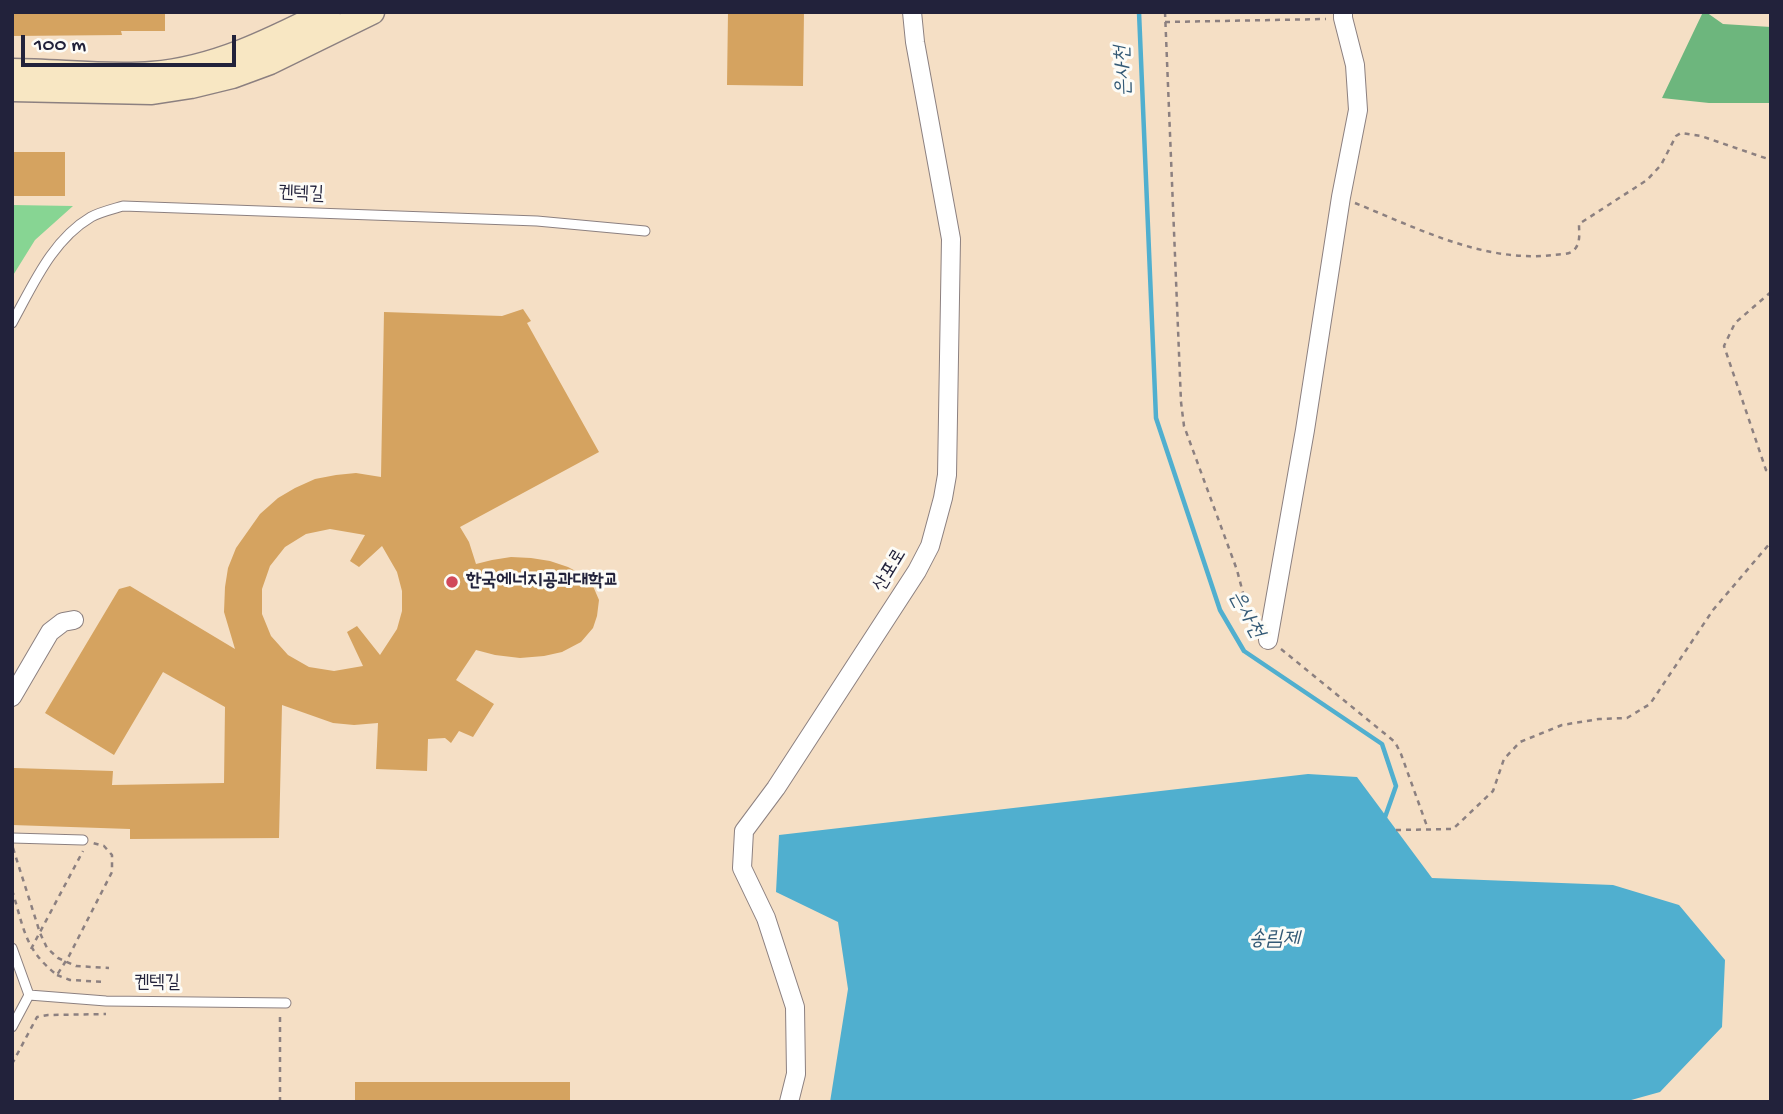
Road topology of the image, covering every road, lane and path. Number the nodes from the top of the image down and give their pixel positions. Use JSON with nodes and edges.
{"nodes":[{"id":1,"x":328,"y":12,"type":"edge"},
{"id":2,"x":372,"y":12,"type":"edge"},
{"id":3,"x":912,"y":12,"type":"edge"},
{"id":4,"x":1165,"y":12,"type":"edge"},
{"id":5,"x":1343,"y":15,"type":"edge"},
{"id":6,"x":1165,"y":22,"type":"junction"},
{"id":7,"x":12,"y":71,"type":"edge"},
{"id":8,"x":12,"y":89,"type":"edge"},
{"id":9,"x":1771,"y":160,"type":"edge"},
{"id":10,"x":1341,"y":197,"type":"junction"},
{"id":11,"x":645,"y":231,"type":"dead end"},
{"id":12,"x":1771,"y":292,"type":"edge"},
{"id":13,"x":12,"y":323,"type":"edge"},
{"id":14,"x":1771,"y":474,"type":"edge"},
{"id":15,"x":1771,"y":542,"type":"edge"},
{"id":16,"x":74,"y":620,"type":"dead end"},
{"id":17,"x":1268,"y":640,"type":"junction"},
{"id":18,"x":12,"y":697,"type":"edge"},
{"id":19,"x":1428,"y":829,"type":"junction"},
{"id":20,"x":1396,"y":830,"type":"dead end"},
{"id":21,"x":12,"y":838,"type":"edge"},
{"id":22,"x":83,"y":841,"type":"dead end"},
{"id":23,"x":13,"y":848,"type":"edge"},
{"id":24,"x":12,"y":890,"type":"edge"},
{"id":25,"x":40,"y":933,"type":"junction"},
{"id":26,"x":12,"y":948,"type":"edge"},
{"id":27,"x":31,"y":949,"type":"junction"},
{"id":28,"x":66,"y":962,"type":"junction"},
{"id":29,"x":108,"y":968,"type":"dead end"},
{"id":30,"x":57,"y":975,"type":"junction"},
{"id":31,"x":106,"y":982,"type":"dead end"},
{"id":32,"x":29,"y":995,"type":"junction"},
{"id":33,"x":286,"y":1003,"type":"dead end"},
{"id":34,"x":116,"y":1014,"type":"dead end"},
{"id":35,"x":281,"y":1014,"type":"dead end"},
{"id":36,"x":12,"y":1027,"type":"edge"},
{"id":37,"x":12,"y":1064,"type":"edge"},
{"id":38,"x":280,"y":1102,"type":"edge"},
{"id":39,"x":789,"y":1102,"type":"edge"}],
"edges":[{"from":1,"to":7,"type":"street"},
{"from":2,"to":8,"type":"street"},
{"from":3,"to":39,"type":"street","name":"산포로"},
{"from":4,"to":6,"type":"path"},
{"from":5,"to":6,"type":"path"},
{"from":5,"to":10,"type":"street"},
{"from":6,"to":17,"type":"path"},
{"from":9,"to":10,"type":"path"},
{"from":10,"to":17,"type":"street"},
{"from":11,"to":13,"type":"lane","name":"켄텍길"},
{"from":12,"to":14,"type":"path"},
{"from":15,"to":19,"type":"path"},
{"from":16,"to":18,"type":"street"},
{"from":17,"to":19,"type":"path"},
{"from":19,"to":20,"type":"path"},
{"from":21,"to":22,"type":"lane"},
{"from":23,"to":25,"type":"path"},
{"from":24,"to":27,"type":"path"},
{"from":25,"to":27,"type":"path"},
{"from":25,"to":28,"type":"path"},
{"from":25,"to":28,"type":"path"},
{"from":26,"to":32,"type":"lane"},
{"from":27,"to":30,"type":"path"},
{"from":28,"to":29,"type":"path"},
{"from":28,"to":30,"type":"path"},
{"from":30,"to":31,"type":"path"},
{"from":32,"to":33,"type":"lane","name":"켄텍길"},
{"from":32,"to":36,"type":"lane"},
{"from":34,"to":37,"type":"path"},
{"from":35,"to":38,"type":"path"}]}
